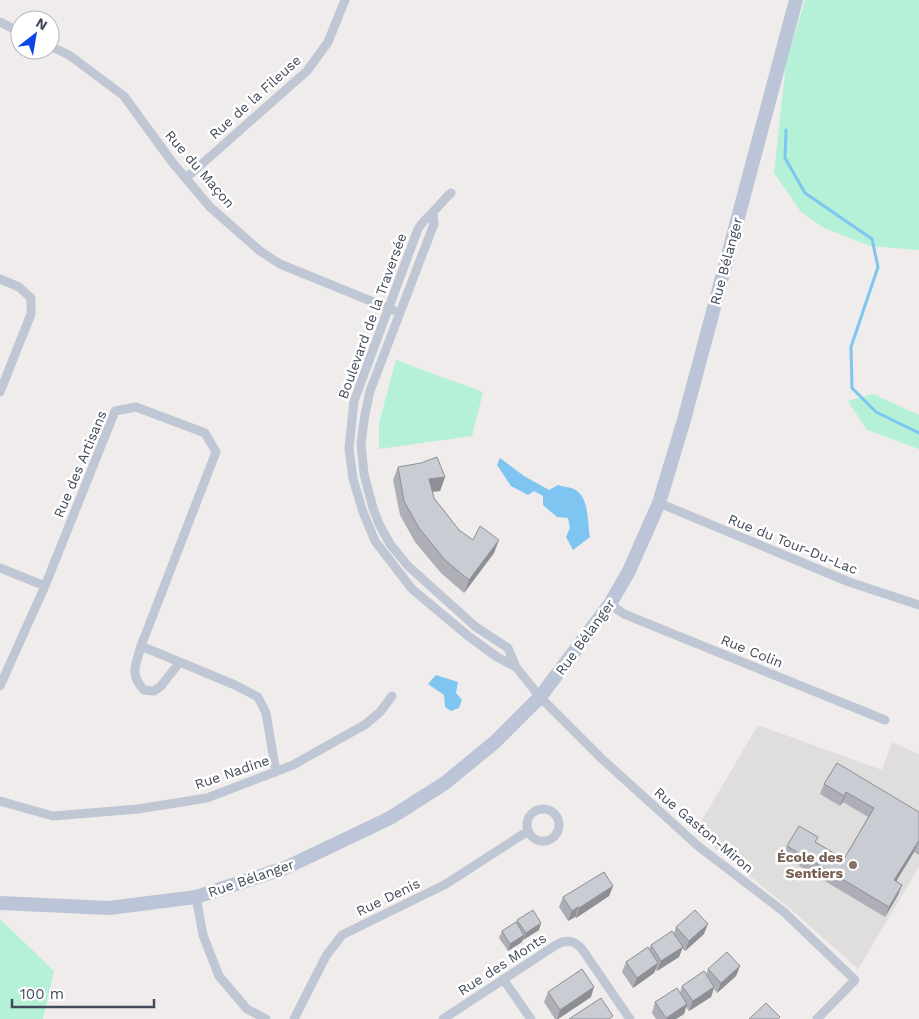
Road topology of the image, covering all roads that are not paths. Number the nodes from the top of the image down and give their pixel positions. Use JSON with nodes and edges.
{"nodes":[{"id":1,"x":345,"y":0,"type":"edge"},
{"id":2,"x":796,"y":0,"type":"edge"},
{"id":3,"x":60,"y":51,"type":"edge"},
{"id":4,"x":186,"y":178,"type":"junction"},
{"id":5,"x":451,"y":193,"type":"dead end"},
{"id":6,"x":433,"y":213,"type":"junction"},
{"id":7,"x":0,"y":279,"type":"edge"},
{"id":8,"x":388,"y":308,"type":"junction"},
{"id":9,"x":400,"y":313,"type":"junction"},
{"id":10,"x":0,"y":392,"type":"edge"},
{"id":11,"x":659,"y":503,"type":"junction"},
{"id":12,"x":0,"y":568,"type":"edge"},
{"id":13,"x":45,"y":586,"type":"junction"},
{"id":14,"x":610,"y":604,"type":"junction"},
{"id":15,"x":919,"y":605,"type":"edge"},
{"id":16,"x":141,"y":646,"type":"junction"},
{"id":17,"x":179,"y":663,"type":"junction"},
{"id":18,"x":516,"y":666,"type":"junction"},
{"id":19,"x":0,"y":686,"type":"edge"},
{"id":20,"x":392,"y":696,"type":"dead end"},
{"id":21,"x":540,"y":697,"type":"junction"},
{"id":22,"x":885,"y":720,"type":"dead end"},
{"id":23,"x":276,"y":772,"type":"junction"},
{"id":24,"x":0,"y":801,"type":"edge"},
{"id":25,"x":528,"y":831,"type":"dead end"},
{"id":26,"x":196,"y":897,"type":"junction"},
{"id":27,"x":0,"y":903,"type":"edge"},
{"id":28,"x":503,"y":980,"type":"junction"},
{"id":29,"x":266,"y":1019,"type":"edge"},
{"id":30,"x":294,"y":1019,"type":"edge"},
{"id":31,"x":443,"y":1019,"type":"edge"},
{"id":32,"x":531,"y":1019,"type":"edge"},
{"id":33,"x":630,"y":1019,"type":"edge"},
{"id":34,"x":817,"y":1019,"type":"edge"}],
"edges":[{"from":1,"to":4,"type":"street","name":"Rue de la Fileuse"},
{"from":2,"to":11,"type":"street","name":"Rue Bélanger"},
{"from":3,"to":4,"type":"street","name":"Rue du Maçon"},
{"from":4,"to":8,"type":"street","name":"Rue du Maçon"},
{"from":5,"to":6,"type":"street","name":"Boulevard de la Traversée"},
{"from":6,"to":8,"type":"street","name":"Boulevard de la Traversée"},
{"from":6,"to":9,"type":"street","name":"Boulevard de la Traversée"},
{"from":7,"to":10,"type":"street"},
{"from":8,"to":9,"type":"street","name":"Rue du Maçon"},
{"from":8,"to":18,"type":"street","name":"Boulevard de la Traversée"},
{"from":9,"to":18,"type":"street","name":"Boulevard de la Traversée"},
{"from":11,"to":14,"type":"street","name":"Rue Bélanger"},
{"from":11,"to":15,"type":"street","name":"Rue du Tour-Du-Lac"},
{"from":12,"to":13,"type":"street"},
{"from":13,"to":16,"type":"street","name":"Rue des Artisans"},
{"from":13,"to":19,"type":"street","name":"Rue des Artisans"},
{"from":14,"to":21,"type":"street","name":"Rue Bélanger"},
{"from":14,"to":22,"type":"street","name":"Rue Colin"},
{"from":16,"to":17,"type":"street"},
{"from":16,"to":17,"type":"street","name":"Rue des Artisans"},
{"from":17,"to":23,"type":"street"},
{"from":18,"to":21,"type":"street","name":"Boulevard de la Traversée"},
{"from":20,"to":23,"type":"street","name":"Rue Nadine"},
{"from":21,"to":26,"type":"street","name":"Rue Bélanger"},
{"from":21,"to":34,"type":"street","name":"Rue Gaston-Miron"},
{"from":23,"to":24,"type":"street","name":"Rue Nadine"},
{"from":25,"to":30,"type":"street","name":"Rue Denis"},
{"from":26,"to":27,"type":"street","name":"Rue Bélanger"},
{"from":26,"to":29,"type":"street"},
{"from":28,"to":31,"type":"street","name":"Rue des Monts"},
{"from":28,"to":32,"type":"street"},
{"from":28,"to":33,"type":"street","name":"Rue des Monts"}]}
